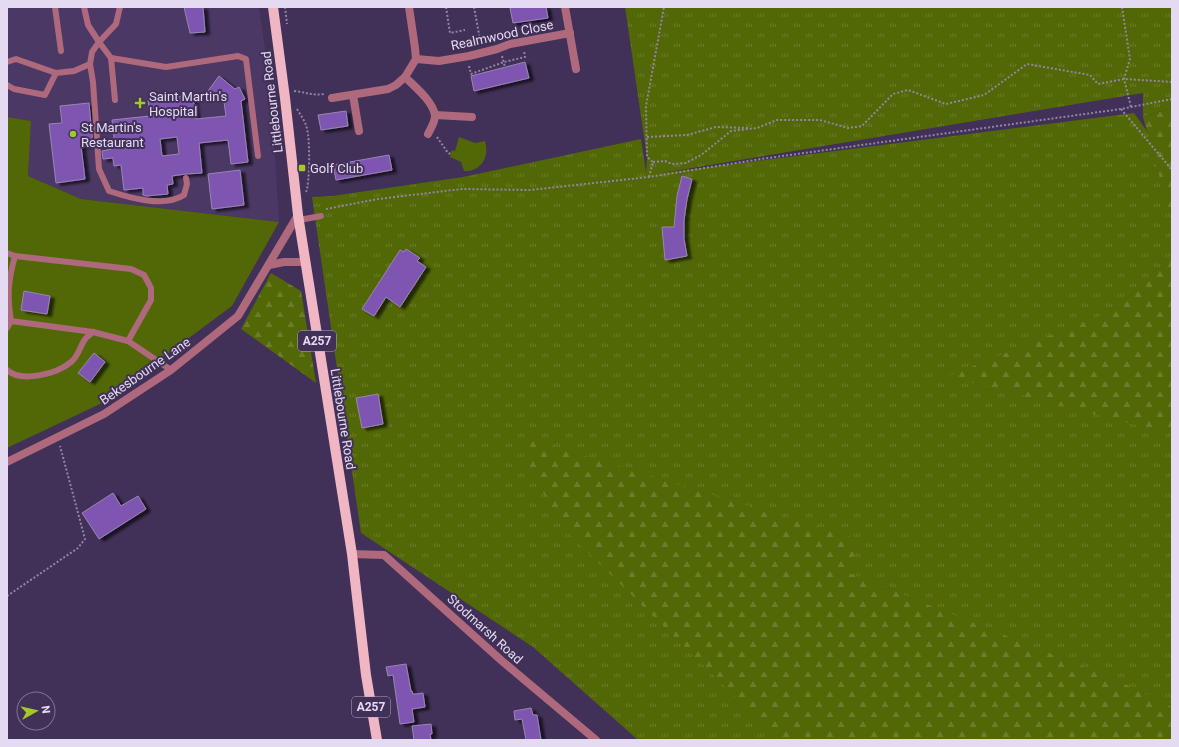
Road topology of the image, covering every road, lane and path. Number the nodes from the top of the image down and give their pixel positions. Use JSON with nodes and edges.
{"nodes":[{"id":1,"x":55,"y":7,"type":"edge"},
{"id":2,"x":84,"y":7,"type":"edge"},
{"id":3,"x":120,"y":7,"type":"edge"},
{"id":4,"x":273,"y":7,"type":"edge"},
{"id":5,"x":286,"y":7,"type":"edge"},
{"id":6,"x":409,"y":7,"type":"edge"},
{"id":7,"x":446,"y":7,"type":"edge"},
{"id":8,"x":474,"y":7,"type":"edge"},
{"id":9,"x":565,"y":7,"type":"edge"},
{"id":10,"x":664,"y":7,"type":"edge"},
{"id":11,"x":1122,"y":7,"type":"edge"},
{"id":12,"x":287,"y":25,"type":"dead end"},
{"id":13,"x":465,"y":30,"type":"dead end"},
{"id":14,"x":570,"y":33,"type":"junction"},
{"id":15,"x":99,"y":42,"type":"junction"},
{"id":16,"x":522,"y":42,"type":"junction"},
{"id":17,"x":61,"y":51,"type":"dead end"},
{"id":18,"x":483,"y":54,"type":"junction"},
{"id":19,"x":466,"y":57,"type":"junction"},
{"id":20,"x":111,"y":58,"type":"junction"},
{"id":21,"x":416,"y":59,"type":"junction"},
{"id":22,"x":7,"y":62,"type":"edge"},
{"id":23,"x":90,"y":64,"type":"junction"},
{"id":24,"x":576,"y":69,"type":"dead end"},
{"id":25,"x":56,"y":73,"type":"junction"},
{"id":26,"x":405,"y":77,"type":"junction"},
{"id":27,"x":1124,"y":79,"type":"junction"},
{"id":28,"x":1172,"y":82,"type":"edge"},
{"id":29,"x":293,"y":84,"type":"dead end"},
{"id":30,"x":7,"y":85,"type":"edge"},
{"id":31,"x":294,"y":91,"type":"junction"},
{"id":32,"x":353,"y":95,"type":"junction"},
{"id":33,"x":295,"y":97,"type":"dead end"},
{"id":34,"x":332,"y":98,"type":"joint"},
{"id":35,"x":1172,"y":99,"type":"edge"},
{"id":36,"x":115,"y":100,"type":"dead end"},
{"id":37,"x":296,"y":103,"type":"dead end"},
{"id":38,"x":1130,"y":107,"type":"junction"},
{"id":39,"x":1121,"y":109,"type":"junction"},
{"id":40,"x":435,"y":115,"type":"junction"},
{"id":41,"x":472,"y":117,"type":"dead end"},
{"id":42,"x":757,"y":128,"type":"junction"},
{"id":43,"x":359,"y":132,"type":"dead end"},
{"id":44,"x":429,"y":133,"type":"joint"},
{"id":45,"x":647,"y":138,"type":"junction"},
{"id":46,"x":451,"y":154,"type":"dead end"},
{"id":47,"x":258,"y":156,"type":"dead end"},
{"id":48,"x":653,"y":162,"type":"junction"},
{"id":49,"x":1172,"y":170,"type":"edge"},
{"id":50,"x":649,"y":177,"type":"junction"},
{"id":51,"x":186,"y":178,"type":"dead end"},
{"id":52,"x":296,"y":200,"type":"junction"},
{"id":53,"x":320,"y":213,"type":"joint"},
{"id":54,"x":298,"y":218,"type":"junction"},
{"id":55,"x":7,"y":253,"type":"edge"},
{"id":56,"x":15,"y":256,"type":"junction"},
{"id":57,"x":305,"y":262,"type":"junction"},
{"id":58,"x":269,"y":265,"type":"junction"},
{"id":59,"x":11,"y":321,"type":"junction"},
{"id":60,"x":7,"y":328,"type":"edge"},
{"id":61,"x":93,"y":332,"type":"junction"},
{"id":62,"x":128,"y":341,"type":"junction"},
{"id":63,"x":7,"y":370,"type":"edge"},
{"id":64,"x":171,"y":370,"type":"junction"},
{"id":65,"x":57,"y":438,"type":"junction"},
{"id":66,"x":7,"y":462,"type":"edge"},
{"id":67,"x":352,"y":554,"type":"junction"},
{"id":68,"x":7,"y":596,"type":"edge"},
{"id":69,"x":377,"y":740,"type":"edge"},
{"id":70,"x":596,"y":740,"type":"edge"}],
"edges":[{"from":1,"to":17,"type":"lane"},
{"from":2,"to":15,"type":"lane"},
{"from":3,"to":15,"type":"lane"},
{"from":4,"to":52,"type":"main road","name":"Littlebourne Road","number":"A257"},
{"from":5,"to":12,"type":"path"},
{"from":6,"to":21,"type":"street"},
{"from":7,"to":13,"type":"path"},
{"from":8,"to":18,"type":"path"},
{"from":9,"to":14,"type":"street","name":"Realmwood Close"},
{"from":10,"to":45,"type":"path"},
{"from":11,"to":27,"type":"path"},
{"from":14,"to":16,"type":"street","name":"Realmwood Close"},
{"from":14,"to":24,"type":"street","name":"Realmwood Close"},
{"from":15,"to":20,"type":"lane"},
{"from":15,"to":23,"type":"lane"},
{"from":16,"to":18,"type":"street","name":"Realmwood Close"},
{"from":16,"to":19,"type":"path"},
{"from":18,"to":19,"type":"street","name":"Realmwood Close"},
{"from":19,"to":21,"type":"street","name":"Realmwood Close"},
{"from":20,"to":36,"type":"lane"},
{"from":20,"to":47,"type":"lane"},
{"from":21,"to":26,"type":"street"},
{"from":22,"to":25,"type":"lane"},
{"from":23,"to":25,"type":"lane"},
{"from":23,"to":51,"type":"lane"},
{"from":25,"to":30,"type":"lane"},
{"from":26,"to":32,"type":"street"},
{"from":26,"to":40,"type":"street"},
{"from":27,"to":28,"type":"path"},
{"from":27,"to":38,"type":"path"},
{"from":27,"to":42,"type":"path"},
{"from":29,"to":31,"type":"path"},
{"from":31,"to":33,"type":"path"},
{"from":31,"to":34,"type":"path"},
{"from":32,"to":34,"type":"street"},
{"from":32,"to":43,"type":"street"},
{"from":35,"to":38,"type":"path"},
{"from":37,"to":52,"type":"path"},
{"from":38,"to":39,"type":"path"},
{"from":39,"to":49,"type":"path"},
{"from":39,"to":50,"type":"path"},
{"from":40,"to":41,"type":"street"},
{"from":40,"to":44,"type":"street"},
{"from":42,"to":45,"type":"path"},
{"from":42,"to":48,"type":"path"},
{"from":44,"to":46,"type":"path"},
{"from":45,"to":48,"type":"path"},
{"from":48,"to":50,"type":"path"},
{"from":50,"to":53,"type":"path"},
{"from":52,"to":54,"type":"main road","name":"Littlebourne Road","number":"A257"},
{"from":53,"to":54,"type":"lane"},
{"from":54,"to":57,"type":"main road","name":"Littlebourne Road","number":"A257"},
{"from":54,"to":58,"type":"street","name":"Bekesbourne Lane"},
{"from":55,"to":56,"type":"lane"},
{"from":56,"to":59,"type":"lane"},
{"from":56,"to":62,"type":"lane"},
{"from":57,"to":58,"type":"street"},
{"from":57,"to":67,"type":"main road","name":"Littlebourne Road","number":"A257"},
{"from":58,"to":64,"type":"street","name":"Bekesbourne Lane"},
{"from":59,"to":60,"type":"lane"},
{"from":59,"to":61,"type":"lane"},
{"from":61,"to":62,"type":"lane"},
{"from":61,"to":63,"type":"lane"},
{"from":62,"to":64,"type":"lane"},
{"from":64,"to":65,"type":"street","name":"Bekesbourne Lane"},
{"from":65,"to":66,"type":"street","name":"Bekesbourne Lane"},
{"from":65,"to":68,"type":"path"},
{"from":67,"to":69,"type":"main road","name":"Littlebourne Road","number":"A257"},
{"from":67,"to":70,"type":"street","name":"Stodmarsh Road"}]}
